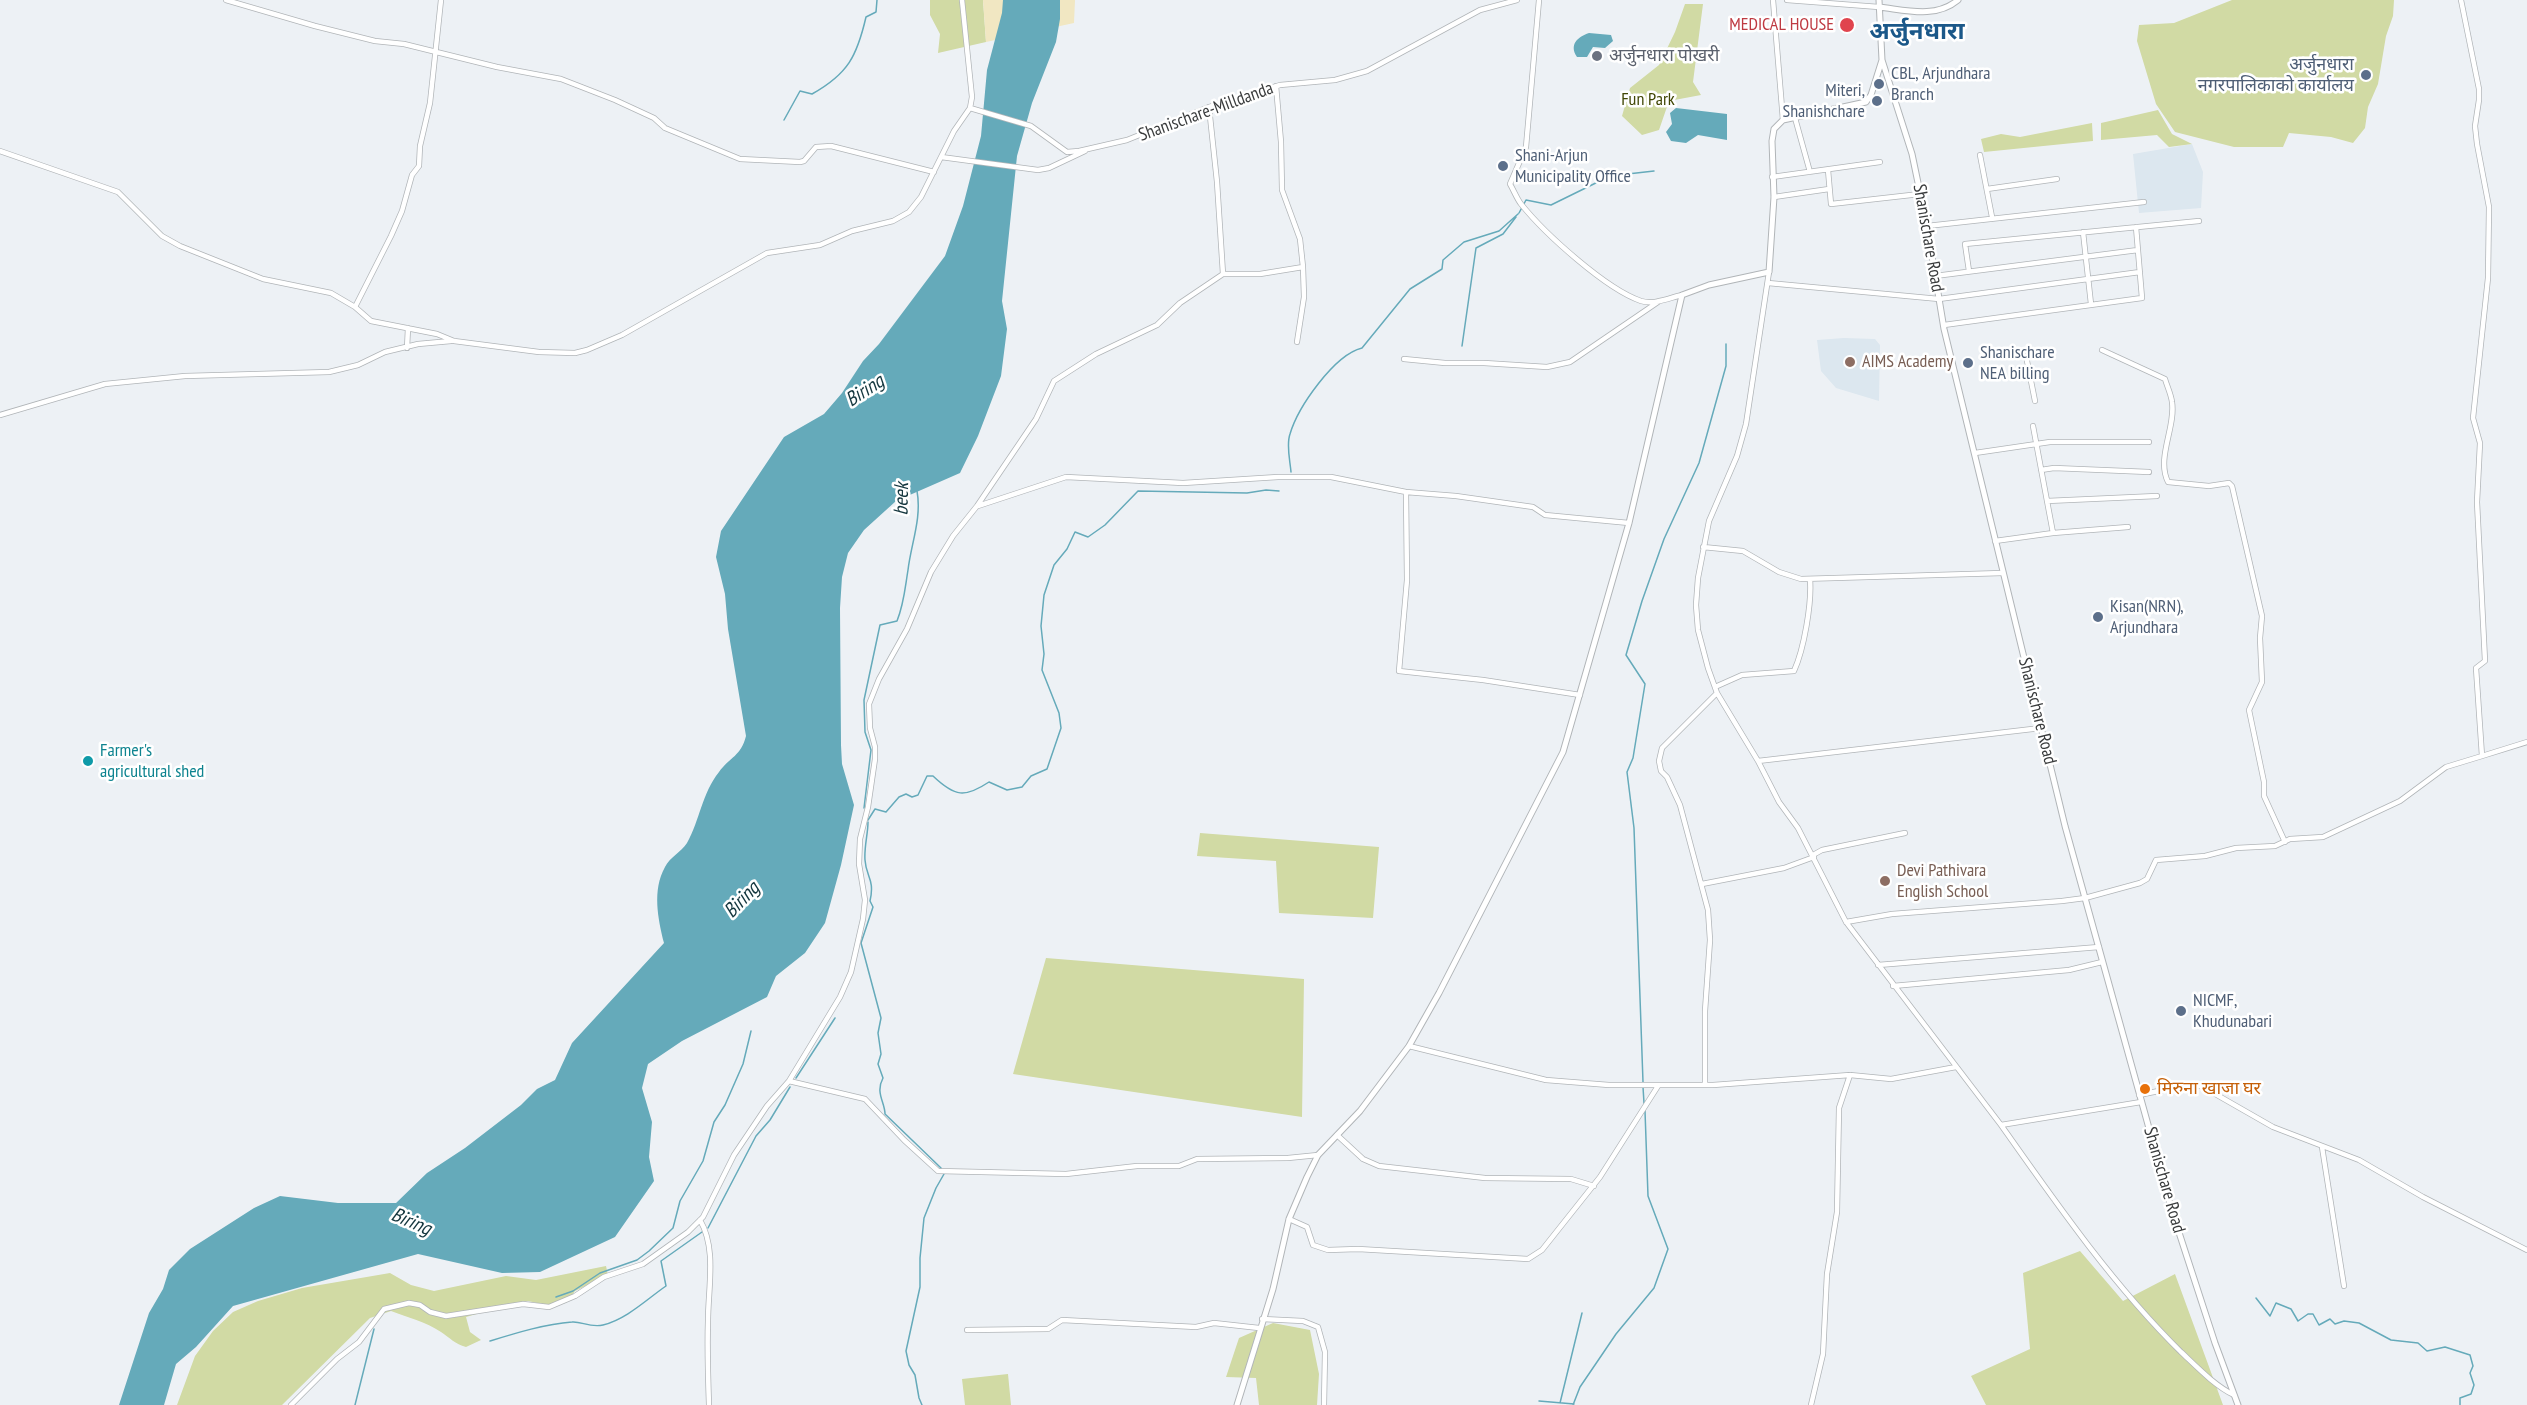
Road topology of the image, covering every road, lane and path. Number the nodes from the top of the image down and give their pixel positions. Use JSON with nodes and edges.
{"nodes":[{"id":1,"x":226,"y":0,"type":"edge"},
{"id":2,"x":441,"y":0,"type":"edge"},
{"id":3,"x":962,"y":0,"type":"edge"},
{"id":4,"x":1517,"y":0,"type":"edge"},
{"id":5,"x":1539,"y":0,"type":"edge"},
{"id":6,"x":1773,"y":0,"type":"edge"},
{"id":7,"x":1787,"y":0,"type":"edge"},
{"id":8,"x":1958,"y":0,"type":"edge"},
{"id":9,"x":2461,"y":0,"type":"edge"},
{"id":10,"x":1879,"y":3,"type":"edge"},
{"id":11,"x":435,"y":51,"type":"junction"},
{"id":12,"x":1882,"y":60,"type":"junction"},
{"id":13,"x":1276,"y":87,"type":"junction"},
{"id":14,"x":1209,"y":107,"type":"junction"},
{"id":15,"x":970,"y":108,"type":"junction"},
{"id":16,"x":1795,"y":118,"type":"junction"},
{"id":17,"x":1783,"y":120,"type":"junction"},
{"id":18,"x":1092,"y":148,"type":"junction"},
{"id":19,"x":0,"y":151,"type":"edge"},
{"id":20,"x":1980,"y":155,"type":"dead end"},
{"id":21,"x":941,"y":158,"type":"junction"},
{"id":22,"x":1880,"y":162,"type":"dead end"},
{"id":23,"x":1828,"y":170,"type":"junction"},
{"id":24,"x":934,"y":172,"type":"junction"},
{"id":25,"x":1810,"y":172,"type":"junction"},
{"id":26,"x":1772,"y":177,"type":"junction"},
{"id":27,"x":2057,"y":179,"type":"dead end"},
{"id":28,"x":1830,"y":189,"type":"junction"},
{"id":29,"x":1987,"y":189,"type":"junction"},
{"id":30,"x":1920,"y":194,"type":"junction"},
{"id":31,"x":1774,"y":197,"type":"junction"},
{"id":32,"x":2144,"y":202,"type":"dead end"},
{"id":33,"x":1992,"y":217,"type":"junction"},
{"id":34,"x":2199,"y":221,"type":"dead end"},
{"id":35,"x":1927,"y":226,"type":"junction"},
{"id":36,"x":2136,"y":227,"type":"junction"},
{"id":37,"x":2082,"y":232,"type":"junction"},
{"id":38,"x":2138,"y":250,"type":"junction"},
{"id":39,"x":2085,"y":255,"type":"junction"},
{"id":40,"x":1303,"y":267,"type":"junction"},
{"id":41,"x":1969,"y":271,"type":"junction"},
{"id":42,"x":1769,"y":272,"type":"junction"},
{"id":43,"x":2140,"y":272,"type":"junction"},
{"id":44,"x":1223,"y":274,"type":"junction"},
{"id":45,"x":1935,"y":276,"type":"junction"},
{"id":46,"x":2088,"y":279,"type":"junction"},
{"id":47,"x":1768,"y":283,"type":"junction"},
{"id":48,"x":1682,"y":295,"type":"junction"},
{"id":49,"x":1939,"y":299,"type":"junction"},
{"id":50,"x":1658,"y":302,"type":"junction"},
{"id":51,"x":2091,"y":304,"type":"junction"},
{"id":52,"x":355,"y":307,"type":"junction"},
{"id":53,"x":1944,"y":326,"type":"junction"},
{"id":54,"x":408,"y":328,"type":"junction"},
{"id":55,"x":454,"y":341,"type":"junction"},
{"id":56,"x":1297,"y":342,"type":"dead end"},
{"id":57,"x":407,"y":348,"type":"junction"},
{"id":58,"x":2102,"y":350,"type":"dead end"},
{"id":59,"x":2026,"y":356,"type":"dead end"},
{"id":60,"x":1404,"y":359,"type":"dead end"},
{"id":61,"x":2035,"y":401,"type":"dead end"},
{"id":62,"x":0,"y":415,"type":"edge"},
{"id":63,"x":2033,"y":426,"type":"dead end"},
{"id":64,"x":2149,"y":442,"type":"dead end"},
{"id":65,"x":2037,"y":443,"type":"junction"},
{"id":66,"x":1976,"y":453,"type":"junction"},
{"id":67,"x":2042,"y":470,"type":"junction"},
{"id":68,"x":2149,"y":472,"type":"dead end"},
{"id":69,"x":1406,"y":492,"type":"junction"},
{"id":70,"x":2157,"y":496,"type":"dead end"},
{"id":71,"x":2047,"y":501,"type":"junction"},
{"id":72,"x":977,"y":506,"type":"junction"},
{"id":73,"x":1629,"y":523,"type":"junction"},
{"id":74,"x":2128,"y":527,"type":"dead end"},
{"id":75,"x":2053,"y":533,"type":"junction"},
{"id":76,"x":1995,"y":541,"type":"junction"},
{"id":77,"x":1703,"y":548,"type":"junction"},
{"id":78,"x":2003,"y":573,"type":"junction"},
{"id":79,"x":1810,"y":579,"type":"junction"},
{"id":80,"x":1716,"y":690,"type":"junction"},
{"id":81,"x":1580,"y":695,"type":"junction"},
{"id":82,"x":2041,"y":728,"type":"junction"},
{"id":83,"x":2527,"y":742,"type":"edge"},
{"id":84,"x":2482,"y":756,"type":"junction"},
{"id":85,"x":1758,"y":761,"type":"junction"},
{"id":86,"x":1905,"y":833,"type":"dead end"},
{"id":87,"x":2284,"y":842,"type":"junction"},
{"id":88,"x":1813,"y":856,"type":"junction"},
{"id":89,"x":1702,"y":884,"type":"junction"},
{"id":90,"x":2085,"y":898,"type":"junction"},
{"id":91,"x":1846,"y":922,"type":"junction"},
{"id":92,"x":2099,"y":947,"type":"junction"},
{"id":93,"x":2102,"y":962,"type":"junction"},
{"id":94,"x":1878,"y":965,"type":"junction"},
{"id":95,"x":1893,"y":986,"type":"junction"},
{"id":96,"x":1409,"y":1046,"type":"junction"},
{"id":97,"x":1956,"y":1067,"type":"junction"},
{"id":98,"x":1850,"y":1075,"type":"junction"},
{"id":99,"x":789,"y":1081,"type":"junction"},
{"id":100,"x":1705,"y":1084,"type":"junction"},
{"id":101,"x":1658,"y":1086,"type":"junction"},
{"id":102,"x":2139,"y":1095,"type":"junction"},
{"id":103,"x":2141,"y":1102,"type":"junction"},
{"id":104,"x":2001,"y":1125,"type":"junction"},
{"id":105,"x":1337,"y":1135,"type":"junction"},
{"id":106,"x":2322,"y":1147,"type":"junction"},
{"id":107,"x":1318,"y":1155,"type":"junction"},
{"id":108,"x":1593,"y":1186,"type":"junction"},
{"id":109,"x":1289,"y":1219,"type":"junction"},
{"id":110,"x":700,"y":1221,"type":"junction"},
{"id":111,"x":2527,"y":1250,"type":"edge"},
{"id":112,"x":2344,"y":1286,"type":"dead end"},
{"id":113,"x":1262,"y":1319,"type":"junction"},
{"id":114,"x":1259,"y":1328,"type":"junction"},
{"id":115,"x":967,"y":1330,"type":"dead end"},
{"id":116,"x":2235,"y":1395,"type":"junction"},
{"id":117,"x":291,"y":1405,"type":"edge"},
{"id":118,"x":709,"y":1405,"type":"edge"},
{"id":119,"x":1237,"y":1405,"type":"edge"},
{"id":120,"x":1324,"y":1405,"type":"edge"},
{"id":121,"x":1811,"y":1405,"type":"edge"},
{"id":122,"x":2238,"y":1405,"type":"edge"}],
"edges":[{"from":1,"to":11,"type":"street"},
{"from":2,"to":11,"type":"street"},
{"from":3,"to":15,"type":"street"},
{"from":4,"to":13,"type":"street","name":"Shanischare-Milldanda"},
{"from":5,"to":50,"type":"street"},
{"from":6,"to":17,"type":"street"},
{"from":7,"to":10,"type":"street"},
{"from":8,"to":10,"type":"street"},
{"from":9,"to":84,"type":"street"},
{"from":10,"to":12,"type":"street","name":"Shanischare Road"},
{"from":11,"to":24,"type":"street"},
{"from":11,"to":52,"type":"street"},
{"from":12,"to":16,"type":"street"},
{"from":12,"to":30,"type":"street","name":"Shanischare Road"},
{"from":13,"to":14,"type":"street","name":"Shanischare-Milldanda"},
{"from":13,"to":40,"type":"street"},
{"from":14,"to":18,"type":"street","name":"Shanischare-Milldanda"},
{"from":14,"to":44,"type":"street"},
{"from":15,"to":18,"type":"street","name":"Shanischare-Milldanda"},
{"from":15,"to":21,"type":"street"},
{"from":16,"to":17,"type":"street"},
{"from":16,"to":25,"type":"street"},
{"from":17,"to":26,"type":"street"},
{"from":18,"to":21,"type":"street"},
{"from":19,"to":52,"type":"street"},
{"from":20,"to":29,"type":"street"},
{"from":21,"to":24,"type":"street"},
{"from":22,"to":23,"type":"street"},
{"from":23,"to":25,"type":"street"},
{"from":23,"to":28,"type":"street"},
{"from":24,"to":55,"type":"street"},
{"from":25,"to":26,"type":"street"},
{"from":26,"to":31,"type":"street"},
{"from":27,"to":29,"type":"street"},
{"from":28,"to":30,"type":"street"},
{"from":28,"to":31,"type":"street"},
{"from":29,"to":33,"type":"street"},
{"from":30,"to":35,"type":"street","name":"Shanischare Road"},
{"from":31,"to":42,"type":"street"},
{"from":32,"to":33,"type":"street"},
{"from":33,"to":35,"type":"street"},
{"from":34,"to":36,"type":"street"},
{"from":35,"to":45,"type":"street","name":"Shanischare Road"},
{"from":36,"to":37,"type":"street"},
{"from":36,"to":38,"type":"street"},
{"from":37,"to":39,"type":"street"},
{"from":37,"to":41,"type":"street"},
{"from":38,"to":39,"type":"street"},
{"from":38,"to":43,"type":"street"},
{"from":39,"to":41,"type":"street"},
{"from":39,"to":46,"type":"street"},
{"from":40,"to":44,"type":"street"},
{"from":40,"to":56,"type":"street"},
{"from":41,"to":45,"type":"street"},
{"from":42,"to":47,"type":"street"},
{"from":42,"to":48,"type":"street"},
{"from":43,"to":46,"type":"street"},
{"from":43,"to":51,"type":"street"},
{"from":44,"to":72,"type":"street"},
{"from":45,"to":49,"type":"street","name":"Shanischare Road"},
{"from":46,"to":49,"type":"street"},
{"from":46,"to":51,"type":"street"},
{"from":47,"to":49,"type":"street"},
{"from":47,"to":77,"type":"street"},
{"from":48,"to":50,"type":"street"},
{"from":48,"to":73,"type":"street"},
{"from":49,"to":53,"type":"street","name":"Shanischare Road"},
{"from":50,"to":60,"type":"street"},
{"from":51,"to":53,"type":"street"},
{"from":52,"to":54,"type":"street"},
{"from":53,"to":66,"type":"street","name":"Shanischare Road"},
{"from":54,"to":55,"type":"street"},
{"from":54,"to":57,"type":"street"},
{"from":55,"to":57,"type":"street"},
{"from":57,"to":62,"type":"street"},
{"from":58,"to":87,"type":"street"},
{"from":59,"to":61,"type":"street"},
{"from":63,"to":65,"type":"street"},
{"from":64,"to":65,"type":"street"},
{"from":65,"to":66,"type":"street"},
{"from":65,"to":67,"type":"street"},
{"from":66,"to":76,"type":"street","name":"Shanischare Road"},
{"from":67,"to":68,"type":"street"},
{"from":67,"to":71,"type":"street"},
{"from":69,"to":72,"type":"street"},
{"from":69,"to":73,"type":"street"},
{"from":69,"to":81,"type":"street"},
{"from":70,"to":71,"type":"street"},
{"from":71,"to":75,"type":"street"},
{"from":72,"to":99,"type":"street"},
{"from":73,"to":81,"type":"street"},
{"from":74,"to":75,"type":"street"},
{"from":75,"to":76,"type":"street"},
{"from":76,"to":78,"type":"street","name":"Shanischare Road"},
{"from":77,"to":79,"type":"street"},
{"from":77,"to":80,"type":"street"},
{"from":78,"to":79,"type":"street"},
{"from":78,"to":82,"type":"street","name":"Shanischare Road"},
{"from":79,"to":80,"type":"street"},
{"from":80,"to":85,"type":"street"},
{"from":80,"to":89,"type":"street"},
{"from":81,"to":96,"type":"street"},
{"from":82,"to":85,"type":"street"},
{"from":82,"to":90,"type":"street","name":"Shanischare Road"},
{"from":83,"to":84,"type":"street"},
{"from":84,"to":87,"type":"street"},
{"from":85,"to":88,"type":"street"},
{"from":86,"to":88,"type":"street"},
{"from":87,"to":90,"type":"street"},
{"from":88,"to":89,"type":"street"},
{"from":88,"to":91,"type":"street"},
{"from":89,"to":100,"type":"street"},
{"from":90,"to":91,"type":"street"},
{"from":90,"to":92,"type":"street","name":"Shanischare Road"},
{"from":91,"to":94,"type":"street"},
{"from":92,"to":93,"type":"street","name":"Shanischare Road"},
{"from":92,"to":94,"type":"street"},
{"from":93,"to":95,"type":"street"},
{"from":93,"to":102,"type":"street","name":"Shanischare Road"},
{"from":94,"to":95,"type":"street"},
{"from":95,"to":97,"type":"street"},
{"from":96,"to":101,"type":"street"},
{"from":96,"to":105,"type":"street"},
{"from":97,"to":98,"type":"street"},
{"from":97,"to":104,"type":"street"},
{"from":98,"to":100,"type":"street"},
{"from":98,"to":121,"type":"street"},
{"from":99,"to":107,"type":"street"},
{"from":99,"to":110,"type":"street"},
{"from":100,"to":101,"type":"street"},
{"from":101,"to":108,"type":"street"},
{"from":102,"to":103,"type":"street","name":"Shanischare Road"},
{"from":102,"to":106,"type":"street"},
{"from":103,"to":104,"type":"street"},
{"from":103,"to":116,"type":"street","name":"Shanischare Road"},
{"from":104,"to":116,"type":"street"},
{"from":105,"to":107,"type":"street"},
{"from":105,"to":108,"type":"street"},
{"from":106,"to":111,"type":"street"},
{"from":106,"to":112,"type":"street"},
{"from":107,"to":109,"type":"street"},
{"from":108,"to":109,"type":"street"},
{"from":109,"to":113,"type":"street"},
{"from":110,"to":117,"type":"street"},
{"from":110,"to":118,"type":"street"},
{"from":113,"to":114,"type":"street"},
{"from":113,"to":120,"type":"street"},
{"from":114,"to":115,"type":"street"},
{"from":114,"to":119,"type":"street"},
{"from":116,"to":122,"type":"street","name":"Shanischare Road"}]}
